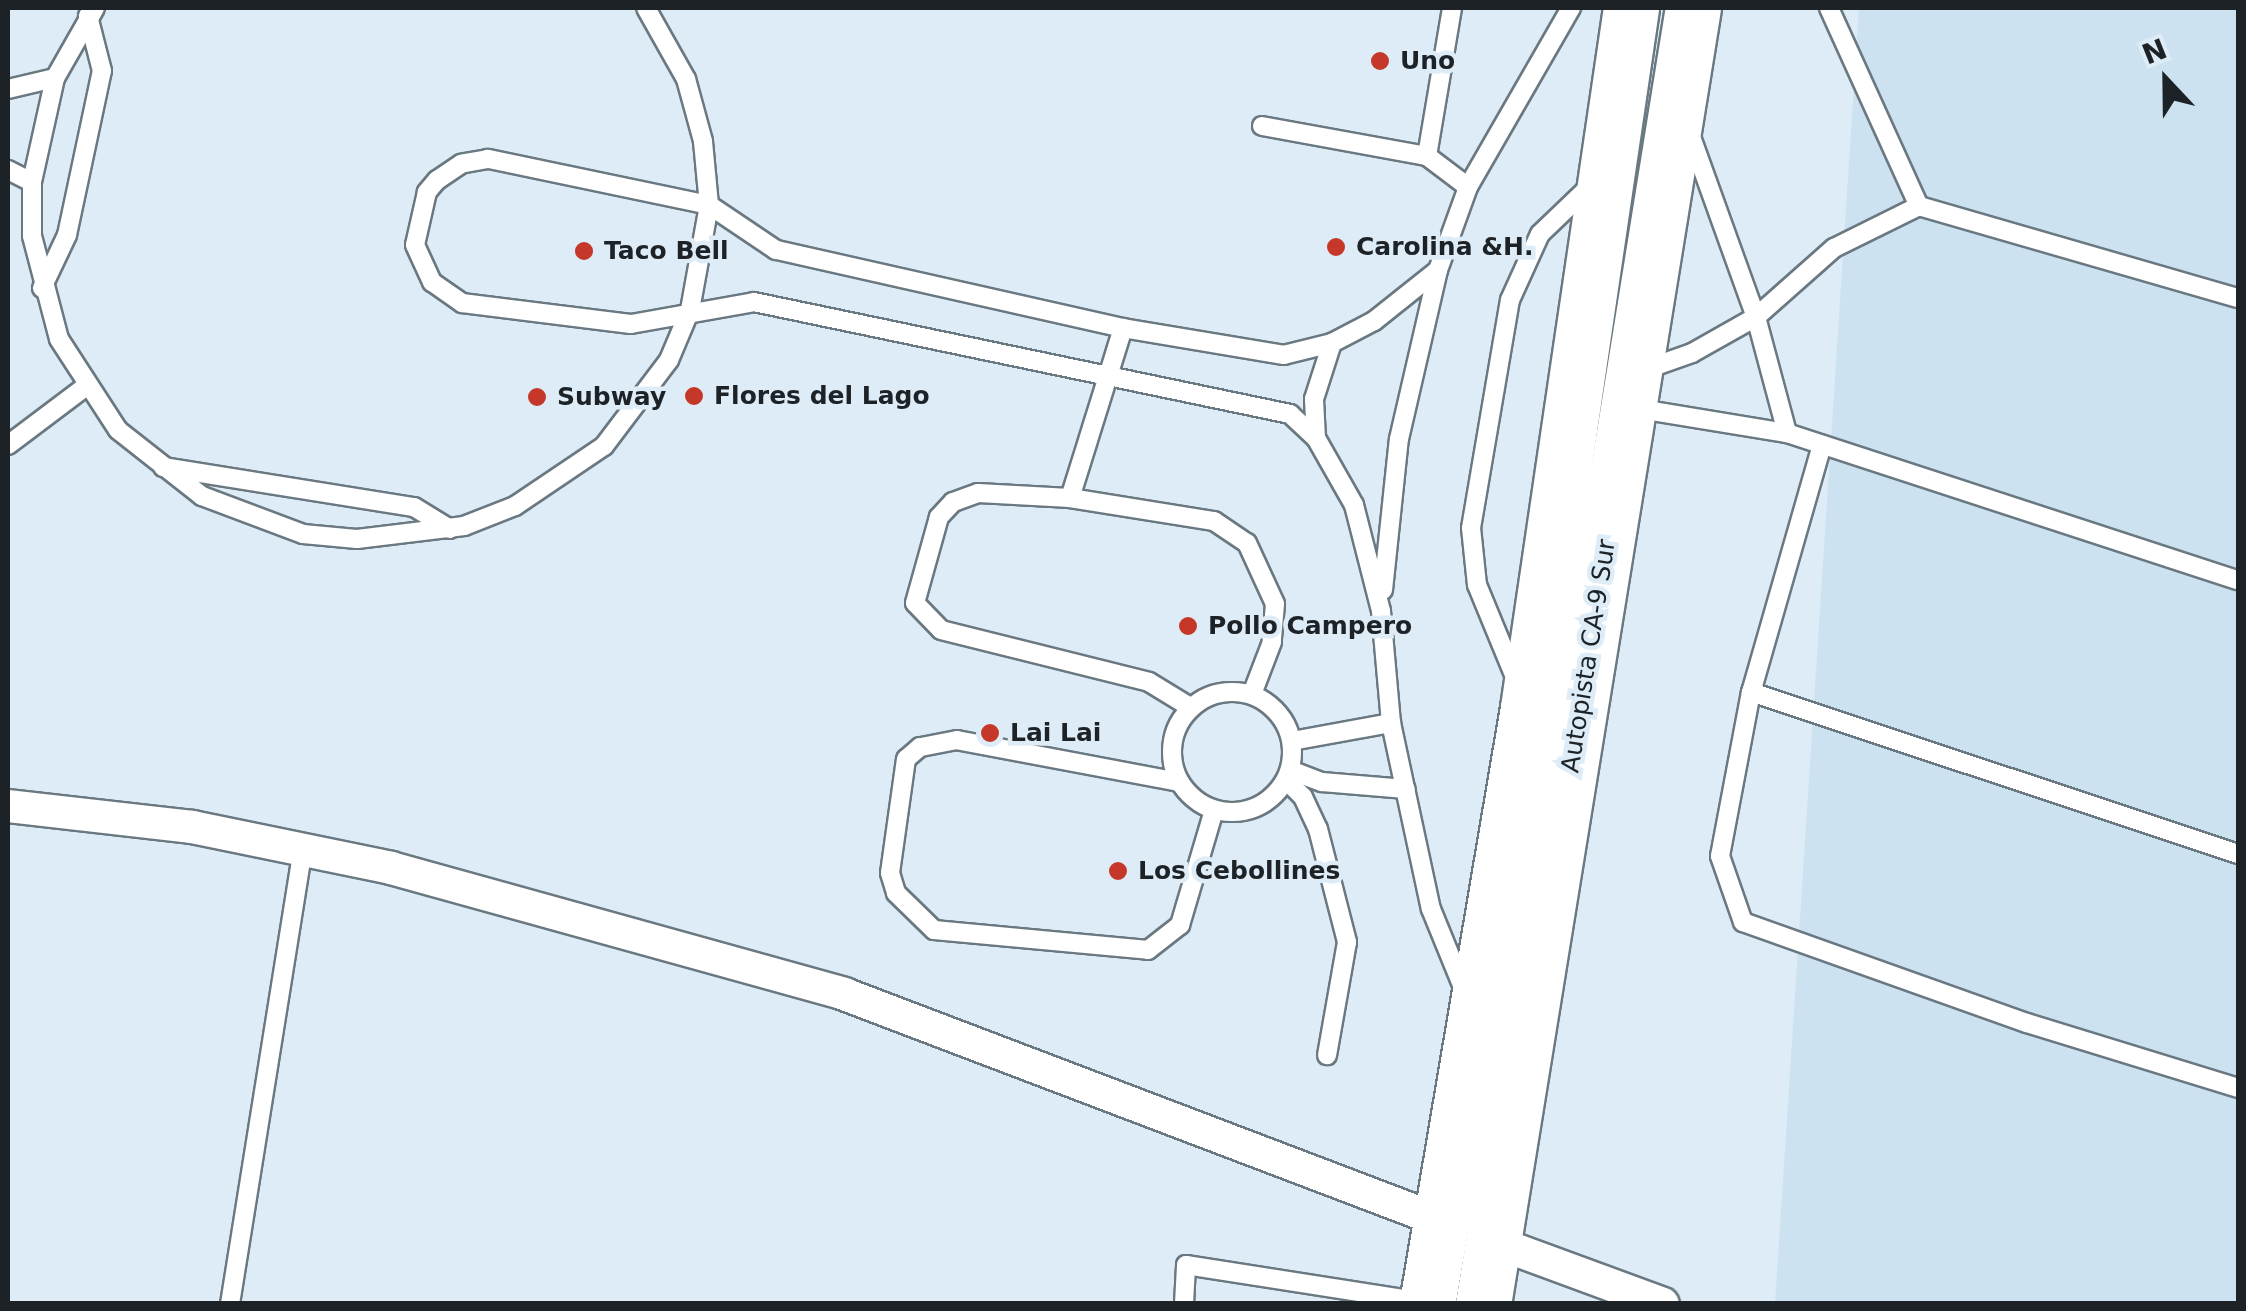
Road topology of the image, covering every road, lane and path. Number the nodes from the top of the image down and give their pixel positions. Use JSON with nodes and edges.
{"nodes":[{"id":1,"x":646,"y":8,"type":"edge"},
{"id":2,"x":1452,"y":8,"type":"edge"},
{"id":3,"x":1571,"y":8,"type":"edge"},
{"id":4,"x":1631,"y":8,"type":"edge"},
{"id":5,"x":1693,"y":8,"type":"edge"},
{"id":6,"x":1829,"y":8,"type":"edge"},
{"id":7,"x":91,"y":12,"type":"edge"},
{"id":8,"x":55,"y":78,"type":"junction"},
{"id":9,"x":8,"y":89,"type":"edge"},
{"id":10,"x":1679,"y":96,"type":"junction"},
{"id":11,"x":1262,"y":126,"type":"dead end"},
{"id":12,"x":1427,"y":156,"type":"junction"},
{"id":13,"x":1608,"y":169,"type":"junction"},
{"id":14,"x":8,"y":170,"type":"edge"},
{"id":15,"x":32,"y":182,"type":"junction"},
{"id":16,"x":1468,"y":187,"type":"junction"},
{"id":17,"x":709,"y":205,"type":"junction"},
{"id":18,"x":1919,"y":206,"type":"junction"},
{"id":19,"x":1438,"y":270,"type":"junction"},
{"id":20,"x":42,"y":288,"type":"junction"},
{"id":21,"x":2238,"y":298,"type":"edge"},
{"id":22,"x":690,"y":310,"type":"junction"},
{"id":23,"x":1756,"y":317,"type":"junction"},
{"id":24,"x":1124,"y":328,"type":"junction"},
{"id":25,"x":1332,"y":342,"type":"junction"},
{"id":26,"x":1111,"y":379,"type":"junction"},
{"id":27,"x":85,"y":387,"type":"junction"},
{"id":28,"x":1631,"y":390,"type":"junction"},
{"id":29,"x":1787,"y":433,"type":"junction"},
{"id":30,"x":1316,"y":438,"type":"junction"},
{"id":31,"x":8,"y":445,"type":"edge"},
{"id":32,"x":1822,"y":446,"type":"junction"},
{"id":33,"x":158,"y":466,"type":"junction"},
{"id":34,"x":1070,"y":498,"type":"junction"},
{"id":35,"x":450,"y":528,"type":"junction"},
{"id":36,"x":2238,"y":580,"type":"edge"},
{"id":37,"x":1381,"y":611,"type":"junction"},
{"id":38,"x":1751,"y":692,"type":"junction"},
{"id":39,"x":1252,"y":694,"type":"junction"},
{"id":40,"x":1190,"y":708,"type":"junction"},
{"id":41,"x":1528,"y":708,"type":"junction"},
{"id":42,"x":1391,"y":723,"type":"junction"},
{"id":43,"x":1292,"y":741,"type":"junction"},
{"id":44,"x":1288,"y":775,"type":"junction"},
{"id":45,"x":1179,"y":782,"type":"junction"},
{"id":46,"x":1406,"y":788,"type":"junction"},
{"id":47,"x":8,"y":806,"type":"edge"},
{"id":48,"x":1214,"y":810,"type":"junction"},
{"id":49,"x":303,"y":850,"type":"junction"},
{"id":50,"x":2238,"y":854,"type":"edge"},
{"id":51,"x":1475,"y":1017,"type":"junction"},
{"id":52,"x":1326,"y":1055,"type":"dead end"},
{"id":53,"x":2238,"y":1088,"type":"edge"},
{"id":54,"x":1442,"y":1221,"type":"junction"},
{"id":55,"x":1492,"y":1241,"type":"junction"},
{"id":56,"x":1428,"y":1303,"type":"edge"},
{"id":57,"x":230,"y":1304,"type":"edge"},
{"id":58,"x":1184,"y":1304,"type":"edge"},
{"id":59,"x":1482,"y":1304,"type":"edge"},
{"id":60,"x":1663,"y":1304,"type":"edge"}],
"edges":[{"from":1,"to":17,"type":"lane"},
{"from":2,"to":12,"type":"lane"},
{"from":3,"to":16,"type":"lane"},
{"from":4,"to":13,"type":"highway","name":"Autopista CA-9 Sur"},
{"from":5,"to":10,"type":"highway","name":"Autopista CA-9 Sur"},
{"from":6,"to":18,"type":"lane"},
{"from":7,"to":8,"type":"lane"},
{"from":7,"to":20,"type":"lane"},
{"from":8,"to":9,"type":"lane"},
{"from":8,"to":15,"type":"lane"},
{"from":10,"to":23,"type":"lane"},
{"from":10,"to":28,"type":"highway","name":"Autopista CA-9 Sur"},
{"from":11,"to":12,"type":"lane"},
{"from":12,"to":16,"type":"lane"},
{"from":13,"to":41,"type":"highway","name":"Autopista CA-9 Sur"},
{"from":13,"to":41,"type":"lane"},
{"from":14,"to":15,"type":"lane"},
{"from":15,"to":20,"type":"lane"},
{"from":16,"to":19,"type":"lane"},
{"from":17,"to":22,"type":"lane"},
{"from":17,"to":22,"type":"lane"},
{"from":17,"to":24,"type":"lane"},
{"from":18,"to":21,"type":"lane"},
{"from":18,"to":23,"type":"lane"},
{"from":19,"to":25,"type":"lane"},
{"from":19,"to":37,"type":"lane"},
{"from":20,"to":27,"type":"lane"},
{"from":22,"to":26,"type":"lane"},
{"from":22,"to":35,"type":"lane"},
{"from":23,"to":28,"type":"lane"},
{"from":23,"to":29,"type":"lane"},
{"from":24,"to":25,"type":"lane"},
{"from":24,"to":26,"type":"lane"},
{"from":25,"to":30,"type":"lane"},
{"from":26,"to":30,"type":"lane"},
{"from":26,"to":34,"type":"lane"},
{"from":27,"to":31,"type":"lane"},
{"from":27,"to":33,"type":"lane"},
{"from":28,"to":29,"type":"lane"},
{"from":28,"to":55,"type":"highway","name":"Autopista CA-9 Sur"},
{"from":29,"to":32,"type":"lane"},
{"from":30,"to":37,"type":"lane"},
{"from":32,"to":36,"type":"lane"},
{"from":32,"to":38,"type":"lane"},
{"from":33,"to":35,"type":"lane"},
{"from":33,"to":35,"type":"lane"},
{"from":34,"to":39,"type":"lane"},
{"from":34,"to":40,"type":"lane"},
{"from":37,"to":42,"type":"lane"},
{"from":38,"to":50,"type":"lane"},
{"from":38,"to":53,"type":"lane"},
{"from":39,"to":40,"type":"lane"},
{"from":39,"to":43,"type":"lane"},
{"from":40,"to":45,"type":"lane"},
{"from":41,"to":51,"type":"highway","name":"Autopista CA-9 Sur"},
{"from":42,"to":43,"type":"lane"},
{"from":42,"to":46,"type":"lane"},
{"from":43,"to":44,"type":"lane"},
{"from":44,"to":46,"type":"lane"},
{"from":44,"to":48,"type":"lane"},
{"from":44,"to":52,"type":"lane"},
{"from":45,"to":48,"type":"lane"},
{"from":45,"to":48,"type":"lane"},
{"from":46,"to":51,"type":"lane"},
{"from":47,"to":49,"type":"street"},
{"from":49,"to":54,"type":"street"},
{"from":49,"to":57,"type":"lane"},
{"from":51,"to":54,"type":"highway","name":"Autopista CA-9 Sur"},
{"from":54,"to":56,"type":"highway","name":"Autopista CA-9 Sur"},
{"from":55,"to":59,"type":"highway","name":"Autopista CA-9 Sur"},
{"from":55,"to":60,"type":"street"},
{"from":56,"to":58,"type":"lane"}]}
